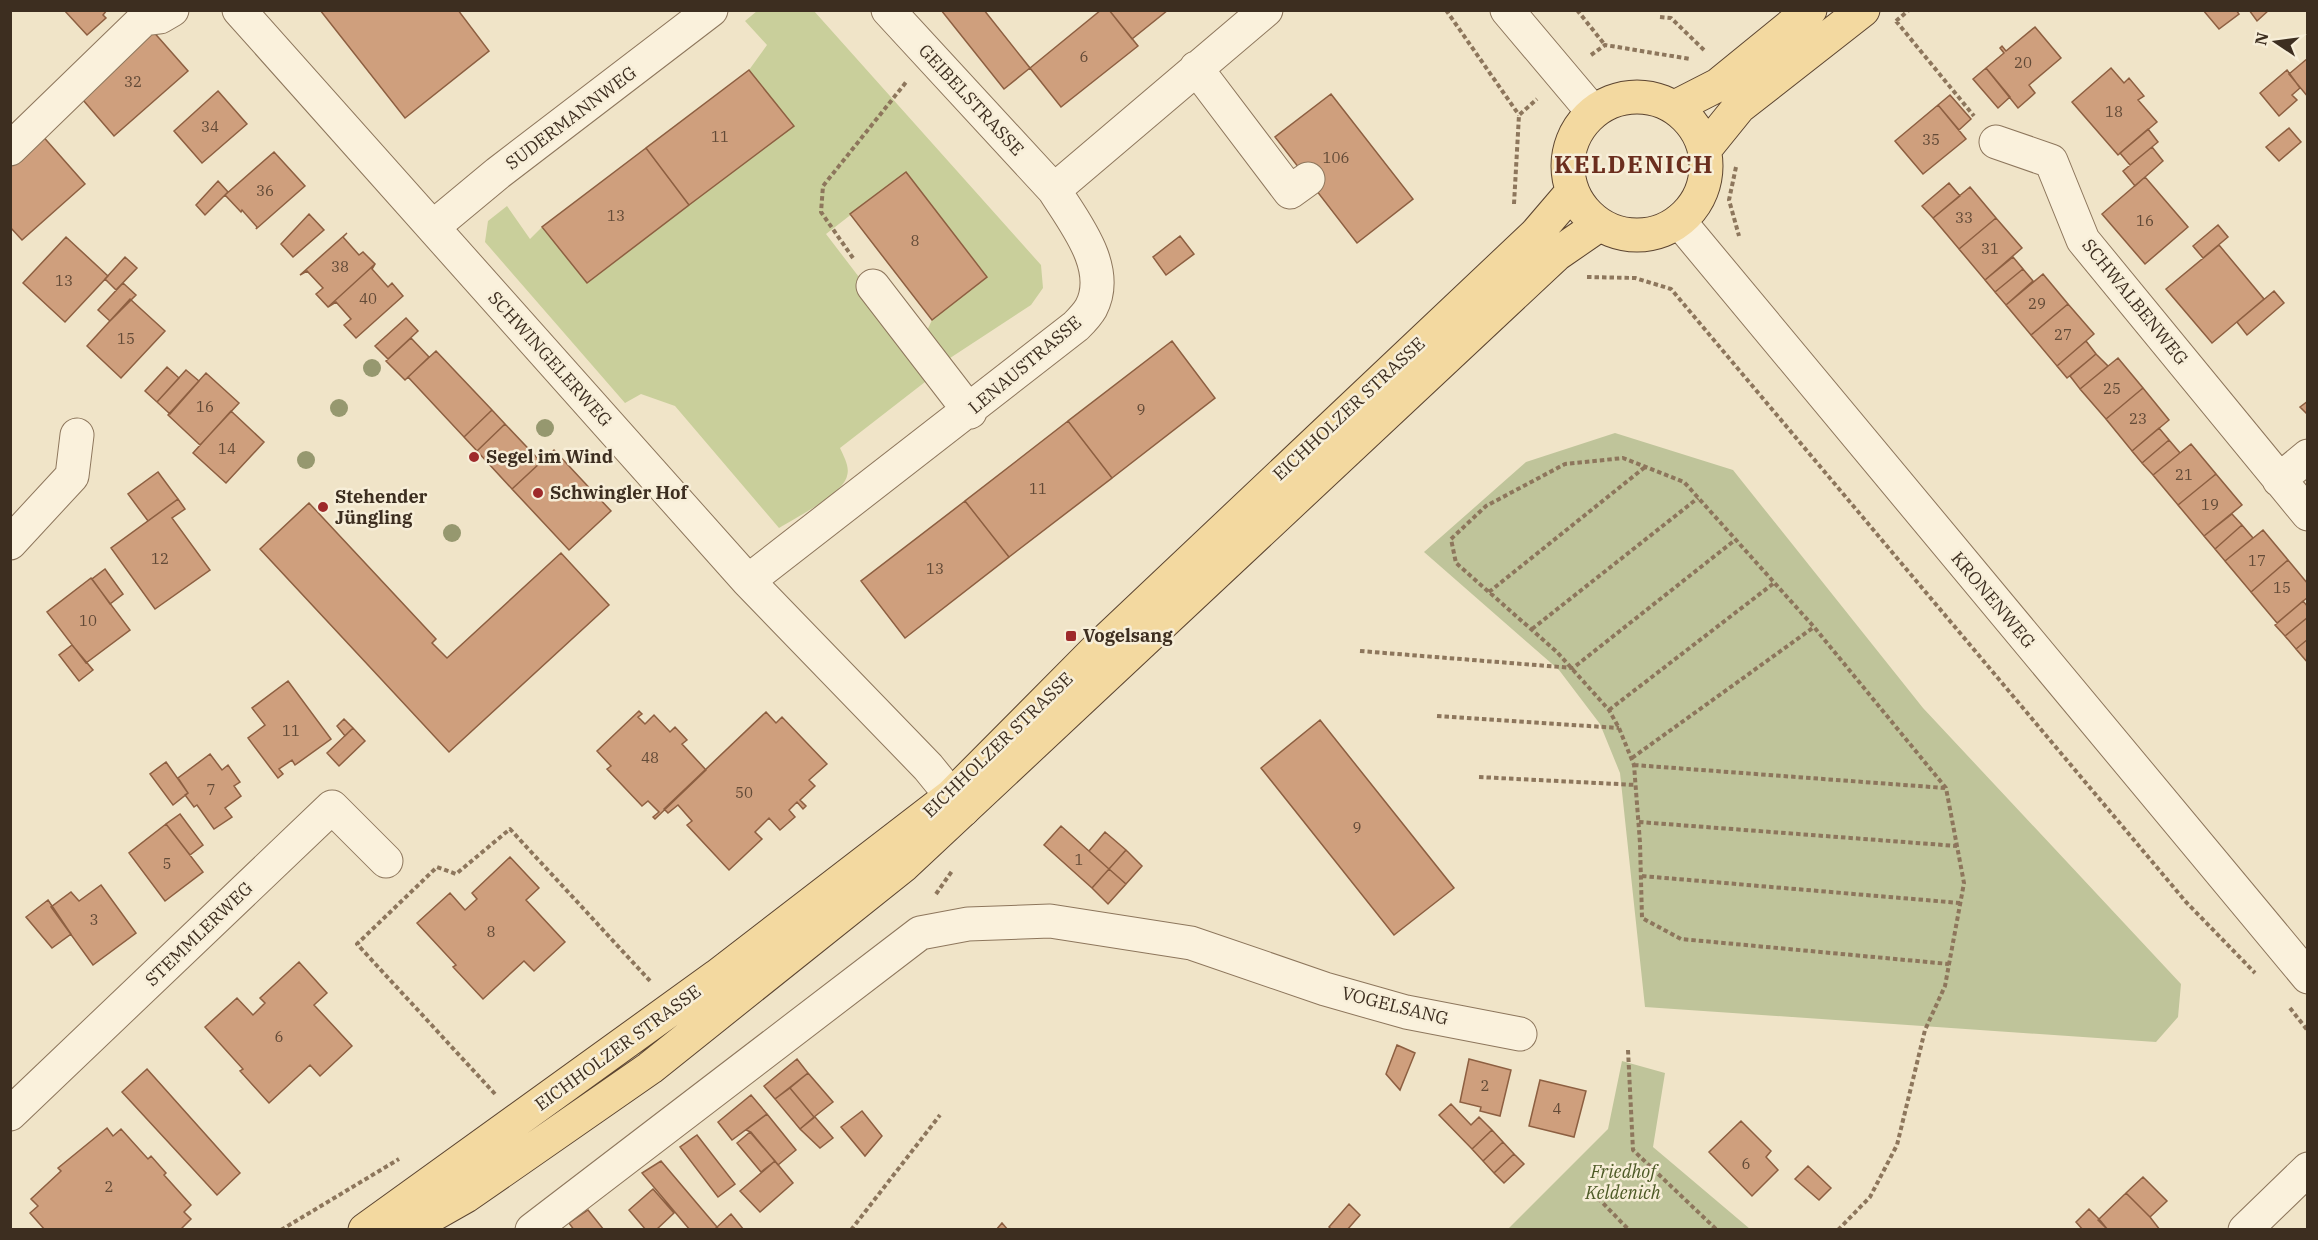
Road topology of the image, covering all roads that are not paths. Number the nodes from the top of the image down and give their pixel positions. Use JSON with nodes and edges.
{"nodes":[{"id":1,"x":172,"y":10,"type":"edge"},
{"id":2,"x":239,"y":10,"type":"edge"},
{"id":3,"x":711,"y":10,"type":"edge"},
{"id":4,"x":888,"y":10,"type":"edge"},
{"id":5,"x":1266,"y":10,"type":"edge"},
{"id":6,"x":1508,"y":10,"type":"edge"},
{"id":7,"x":1810,"y":10,"type":"edge"},
{"id":8,"x":1875,"y":20,"type":"edge"},
{"id":9,"x":1196,"y":68,"type":"junction"},
{"id":10,"x":1675,"y":107,"type":"junction"},
{"id":11,"x":1593,"y":112,"type":"junction"},
{"id":12,"x":1996,"y":142,"type":"road end"},
{"id":13,"x":10,"y":149,"type":"edge"},
{"id":14,"x":1705,"y":149,"type":"junction"},
{"id":15,"x":1308,"y":179,"type":"dead end"},
{"id":16,"x":1054,"y":190,"type":"junction"},
{"id":17,"x":1572,"y":192,"type":"junction"},
{"id":18,"x":1680,"y":221,"type":"junction"},
{"id":19,"x":1599,"y":225,"type":"junction"},
{"id":20,"x":433,"y":227,"type":"junction"},
{"id":21,"x":873,"y":286,"type":"road end"},
{"id":22,"x":970,"y":411,"type":"junction"},
{"id":23,"x":77,"y":435,"type":"dead end"},
{"id":24,"x":2307,"y":456,"type":"edge"},
{"id":25,"x":2279,"y":480,"type":"junction"},
{"id":26,"x":2307,"y":514,"type":"edge"},
{"id":27,"x":10,"y":543,"type":"edge"},
{"id":28,"x":748,"y":581,"type":"junction"},
{"id":29,"x":958,"y":802,"type":"junction"},
{"id":30,"x":386,"y":861,"type":"dead end"},
{"id":31,"x":2307,"y":977,"type":"edge"},
{"id":32,"x":1520,"y":1034,"type":"dead end"},
{"id":33,"x":10,"y":1114,"type":"edge"},
{"id":34,"x":2307,"y":1169,"type":"edge"},
{"id":35,"x":365,"y":1230,"type":"edge"},
{"id":36,"x":406,"y":1230,"type":"edge"},
{"id":37,"x":532,"y":1230,"type":"edge"},
{"id":38,"x":2245,"y":1230,"type":"edge"}],
"edges":[{"from":1,"to":13,"type":"street"},
{"from":2,"to":20,"type":"street","name":"SCHWINGELERWEG"},
{"from":3,"to":20,"type":"street","name":"SUDERMANNWEG"},
{"from":4,"to":16,"type":"street","name":"GEIBELSTRASSE"},
{"from":5,"to":9,"type":"street"},
{"from":6,"to":11,"type":"street"},
{"from":7,"to":10,"type":"main road"},
{"from":8,"to":14,"type":"main road"},
{"from":9,"to":15,"type":"street"},
{"from":9,"to":16,"type":"street"},
{"from":10,"to":11,"type":"main road"},
{"from":10,"to":14,"type":"main road"},
{"from":11,"to":17,"type":"main road"},
{"from":12,"to":25,"type":"street","name":"SCHWALBENWEG"},
{"from":14,"to":18,"type":"main road"},
{"from":16,"to":22,"type":"street","name":"LENAUSTRASSE"},
{"from":17,"to":19,"type":"main road"},
{"from":17,"to":29,"type":"main road","name":"EICHHOLZER STRASSE"},
{"from":18,"to":19,"type":"main road"},
{"from":18,"to":31,"type":"street","name":"KRONENWEG"},
{"from":19,"to":29,"type":"main road","name":"EICHHOLZER STRASSE"},
{"from":20,"to":28,"type":"street","name":"SCHWINGELERWEG"},
{"from":21,"to":22,"type":"street"},
{"from":22,"to":28,"type":"street","name":"LENAUSTRASSE"},
{"from":23,"to":27,"type":"street"},
{"from":24,"to":25,"type":"street"},
{"from":25,"to":26,"type":"street","name":"SCHWALBENWEG"},
{"from":28,"to":29,"type":"street","name":"SCHWINGELERWEG"},
{"from":29,"to":35,"type":"main road","name":"EICHHOLZER STRASSE"},
{"from":29,"to":36,"type":"main road","name":"EICHHOLZER STRASSE"},
{"from":30,"to":33,"type":"street","name":"STEMMLERWEG"},
{"from":32,"to":37,"type":"street","name":"VOGELSANG"},
{"from":34,"to":38,"type":"street"}]}
